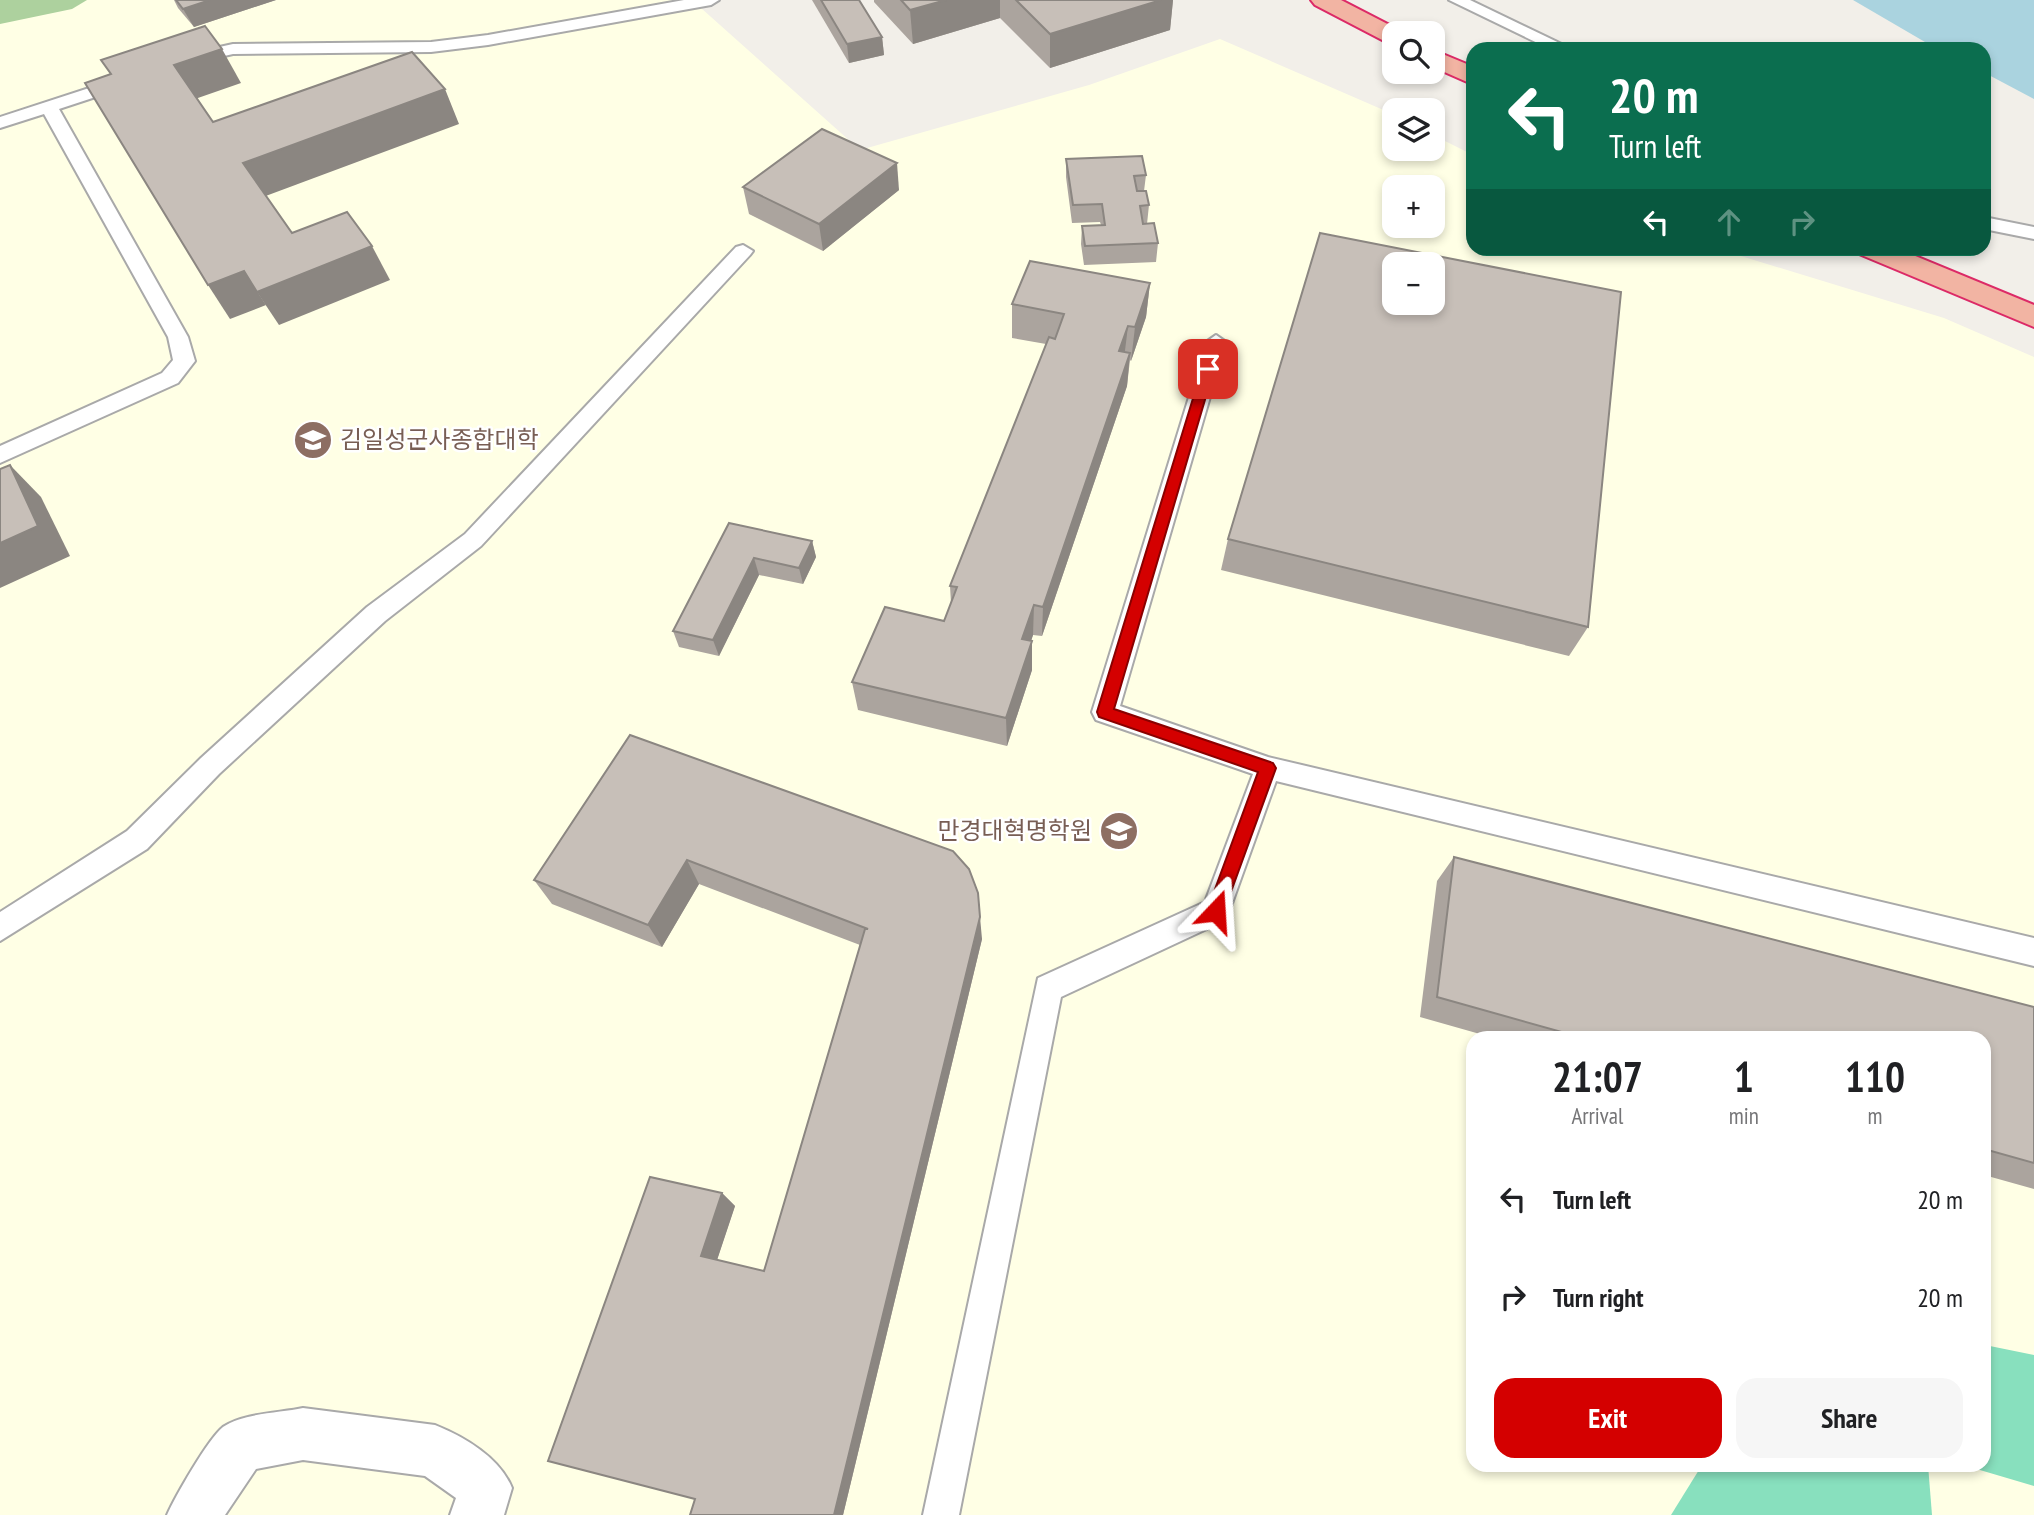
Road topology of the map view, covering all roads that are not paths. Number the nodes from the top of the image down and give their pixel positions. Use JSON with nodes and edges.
{"nodes":[{"id":1,"x":711,"y":0,"type":"edge"},
{"id":2,"x":1323,"y":0,"type":"edge"},
{"id":3,"x":1457,"y":0,"type":"edge"},
{"id":4,"x":1382,"y":30,"type":"edge"},
{"id":5,"x":1549,"y":42,"type":"edge"},
{"id":6,"x":178,"y":62,"type":"edge"},
{"id":7,"x":1445,"y":63,"type":"edge"},
{"id":8,"x":1466,"y":73,"type":"edge"},
{"id":9,"x":139,"y":76,"type":"edge"},
{"id":10,"x":49,"y":108,"type":"junction"},
{"id":11,"x":0,"y":122,"type":"edge"},
{"id":12,"x":1991,"y":224,"type":"edge"},
{"id":13,"x":2034,"y":233,"type":"edge"},
{"id":14,"x":743,"y":251,"type":"dead end"},
{"id":15,"x":1888,"y":256,"type":"edge"},
{"id":16,"x":2034,"y":317,"type":"edge"},
{"id":17,"x":1216,"y":342,"type":"dead end"},
{"id":18,"x":0,"y":455,"type":"edge"},
{"id":19,"x":1268,"y":768,"type":"junction"},
{"id":20,"x":0,"y":928,"type":"edge"},
{"id":21,"x":2034,"y":952,"type":"edge"},
{"id":22,"x":194,"y":1515,"type":"edge"},
{"id":23,"x":477,"y":1515,"type":"edge"},
{"id":24,"x":941,"y":1515,"type":"edge"}],
"edges":[{"from":1,"to":6,"type":"lane"},
{"from":2,"to":4,"type":"highway"},
{"from":3,"to":5,"type":"lane"},
{"from":7,"to":8,"type":"highway"},
{"from":9,"to":10,"type":"lane"},
{"from":10,"to":11,"type":"lane"},
{"from":10,"to":18,"type":"lane"},
{"from":12,"to":13,"type":"lane"},
{"from":14,"to":20,"type":"lane"},
{"from":15,"to":16,"type":"highway"},
{"from":17,"to":19,"type":"lane"},
{"from":19,"to":21,"type":"lane"},
{"from":19,"to":24,"type":"lane"},
{"from":22,"to":23,"type":"street"}]}
